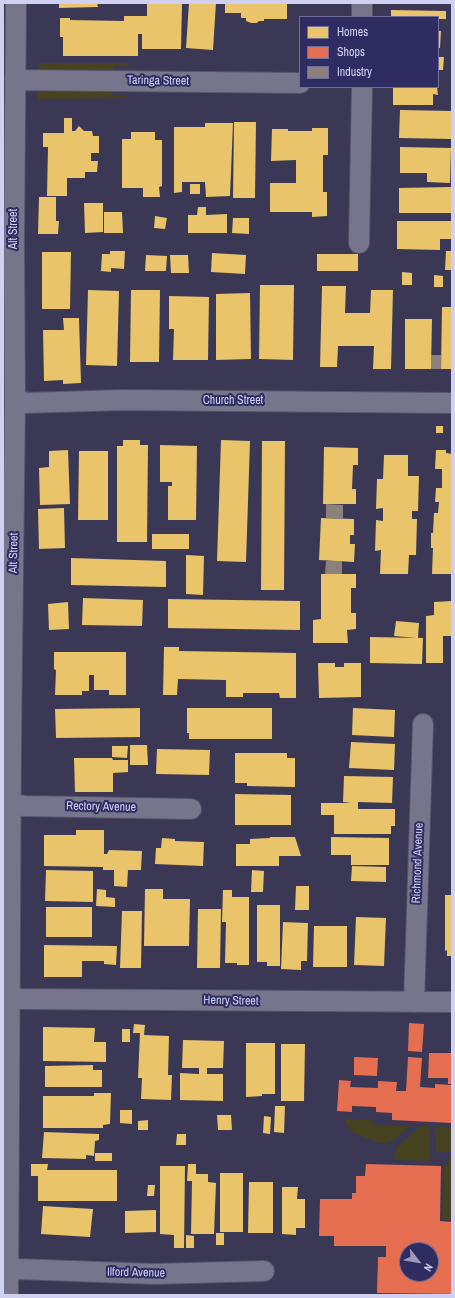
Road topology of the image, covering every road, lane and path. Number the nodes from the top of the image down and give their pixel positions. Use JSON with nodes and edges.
{"nodes":[{"id":1,"x":16,"y":3,"type":"edge"},
{"id":2,"x":362,"y":3,"type":"edge"},
{"id":3,"x":362,"y":16,"type":"edge"},
{"id":4,"x":16,"y":80,"type":"junction"},
{"id":5,"x":299,"y":83,"type":"edge"},
{"id":6,"x":362,"y":88,"type":"edge"},
{"id":7,"x":9,"y":141,"type":"edge"},
{"id":8,"x":359,"y":243,"type":"dead end"},
{"id":9,"x":15,"y":403,"type":"junction"},
{"id":10,"x":452,"y":403,"type":"edge"},
{"id":11,"x":423,"y":724,"type":"dead end"},
{"id":12,"x":7,"y":748,"type":"edge"},
{"id":13,"x":11,"y":803,"type":"junction"},
{"id":14,"x":191,"y":809,"type":"dead end"},
{"id":15,"x":10,"y":998,"type":"junction"},
{"id":16,"x":414,"y":1002,"type":"junction"},
{"id":17,"x":452,"y":1002,"type":"edge"},
{"id":18,"x":8,"y":1266,"type":"junction"},
{"id":19,"x":264,"y":1271,"type":"dead end"},
{"id":20,"x":8,"y":1295,"type":"edge"}],
"edges":[{"from":1,"to":4,"type":"street","name":"Alt Street"},
{"from":2,"to":3,"type":"street"},
{"from":4,"to":5,"type":"street","name":"Taringa Street"},
{"from":4,"to":7,"type":"street","name":"Alt Street"},
{"from":6,"to":8,"type":"street"},
{"from":7,"to":9,"type":"street","name":"Alt Street"},
{"from":9,"to":10,"type":"street","name":"Church Street"},
{"from":9,"to":12,"type":"street","name":"Alt Street"},
{"from":11,"to":16,"type":"street","name":"Richmond Avenue"},
{"from":12,"to":13,"type":"street","name":"Alt Street"},
{"from":13,"to":14,"type":"street","name":"Rectory Avenue"},
{"from":13,"to":15,"type":"street","name":"Alt Street"},
{"from":15,"to":16,"type":"street","name":"Henry Street"},
{"from":15,"to":18,"type":"street","name":"Alt Street"},
{"from":16,"to":17,"type":"street","name":"Henry Street"},
{"from":18,"to":19,"type":"street","name":"Ilford Avenue"},
{"from":18,"to":20,"type":"street","name":"Alt Street"}]}
